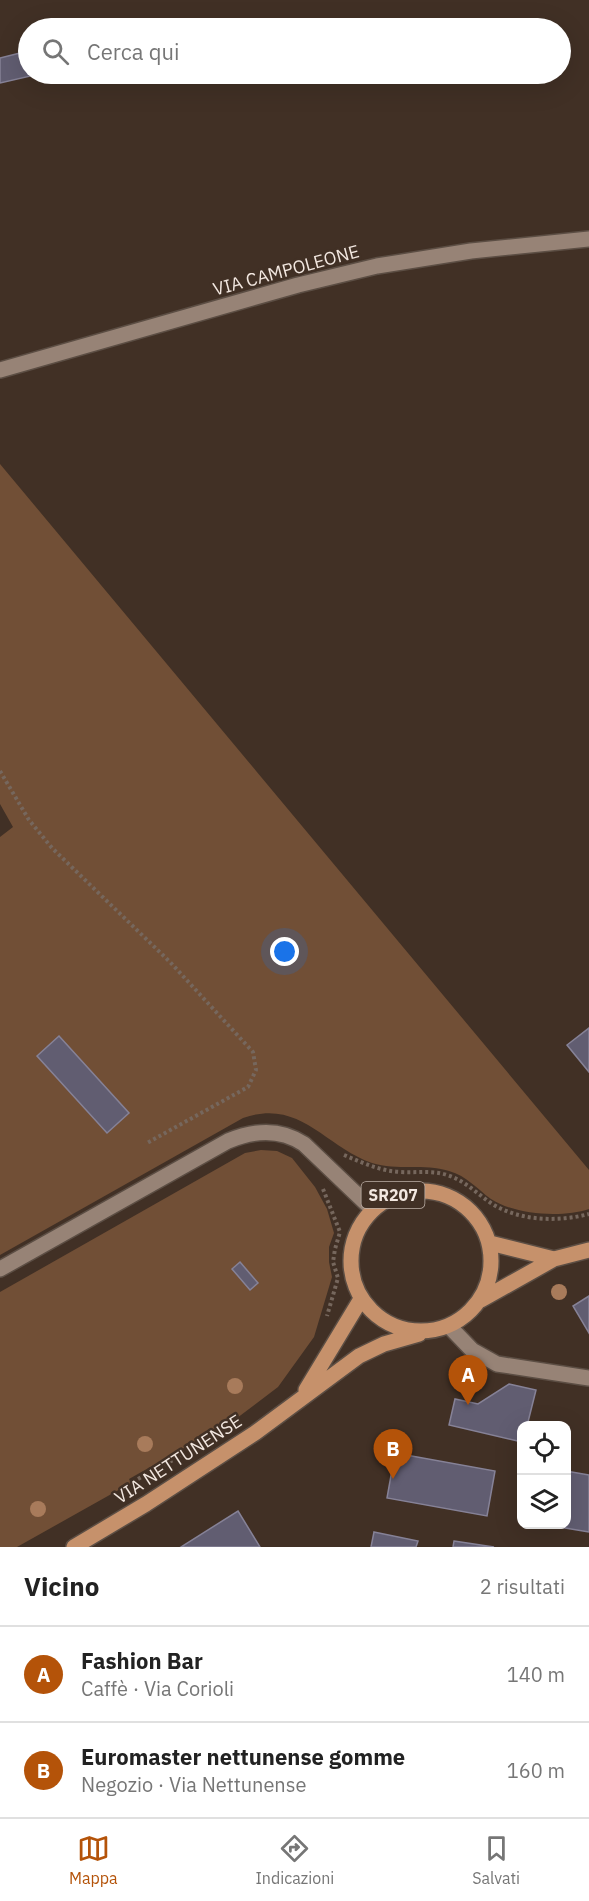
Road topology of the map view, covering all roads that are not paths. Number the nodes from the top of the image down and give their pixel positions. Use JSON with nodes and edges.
{"nodes":[{"id":1,"x":589,"y":239,"type":"edge"},
{"id":2,"x":0,"y":370,"type":"edge"},
{"id":3,"x":372,"y":1209,"type":"junction"},
{"id":4,"x":490,"y":1243,"type":"junction"},
{"id":5,"x":589,"y":1250,"type":"edge"},
{"id":6,"x":554,"y":1259,"type":"junction"},
{"id":7,"x":0,"y":1269,"type":"edge"},
{"id":8,"x":361,"y":1299,"type":"junction"},
{"id":9,"x":480,"y":1300,"type":"junction"},
{"id":10,"x":449,"y":1326,"type":"junction"},
{"id":11,"x":428,"y":1331,"type":"junction"},
{"id":12,"x":589,"y":1378,"type":"edge"},
{"id":13,"x":300,"y":1401,"type":"junction"},
{"id":14,"x":74,"y":1547,"type":"edge"}],
"edges":[{"from":1,"to":2,"type":"street","name":"VIA CAMPOLEONE"},
{"from":3,"to":4,"type":"main road","number":"SR207"},
{"from":3,"to":7,"type":"street"},
{"from":3,"to":8,"type":"main road","number":"SR207"},
{"from":4,"to":6,"type":"main road","number":"SR207"},
{"from":4,"to":9,"type":"main road","number":"SR207"},
{"from":5,"to":6,"type":"main road","number":"SR207"},
{"from":6,"to":9,"type":"main road","number":"SR207"},
{"from":8,"to":11,"type":"main road","number":"SR207"},
{"from":8,"to":13,"type":"main road","name":"VIA NETTUNENSE","number":"SR207"},
{"from":9,"to":10,"type":"main road","number":"SR207"},
{"from":10,"to":11,"type":"main road","number":"SR207"},
{"from":10,"to":12,"type":"street"},
{"from":11,"to":13,"type":"main road","name":"VIA NETTUNENSE","number":"SR207"},
{"from":13,"to":14,"type":"main road","name":"VIA NETTUNENSE","number":"SR207"}]}
